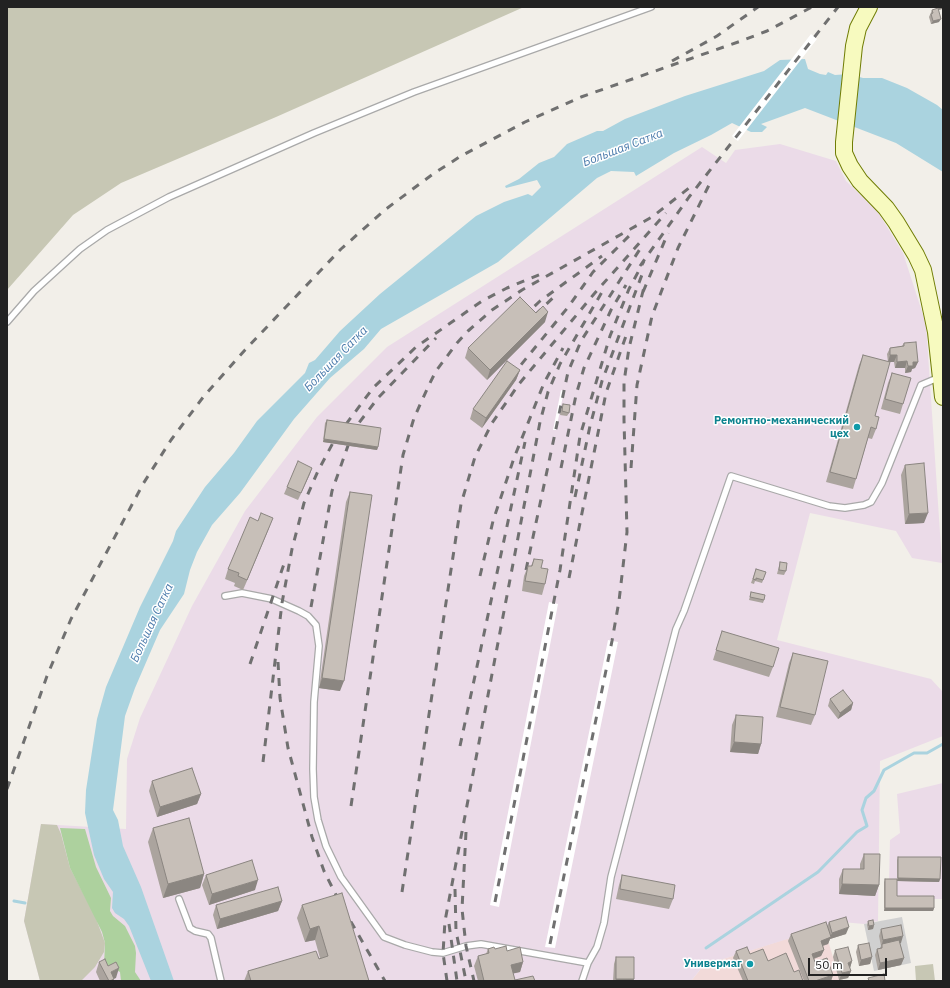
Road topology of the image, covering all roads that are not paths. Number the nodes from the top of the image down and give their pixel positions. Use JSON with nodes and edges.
{"nodes":[{"id":1,"x":651,"y":7,"type":"edge"},
{"id":2,"x":869,"y":7,"type":"edge"},
{"id":3,"x":7,"y":322,"type":"edge"},
{"id":4,"x":941,"y":376,"type":"junction"},
{"id":5,"x":943,"y":397,"type":"edge"},
{"id":6,"x":225,"y":596,"type":"dead end"},
{"id":7,"x":179,"y":900,"type":"dead end"},
{"id":8,"x":588,"y":963,"type":"junction"},
{"id":9,"x":221,"y":981,"type":"edge"},
{"id":10,"x":582,"y":981,"type":"edge"}],
"edges":[{"from":1,"to":3,"type":"lane"},
{"from":2,"to":4,"type":"street"},
{"from":4,"to":5,"type":"street"},
{"from":4,"to":8,"type":"lane"},
{"from":6,"to":8,"type":"lane"},
{"from":7,"to":9,"type":"lane"},
{"from":8,"to":10,"type":"lane"}]}
